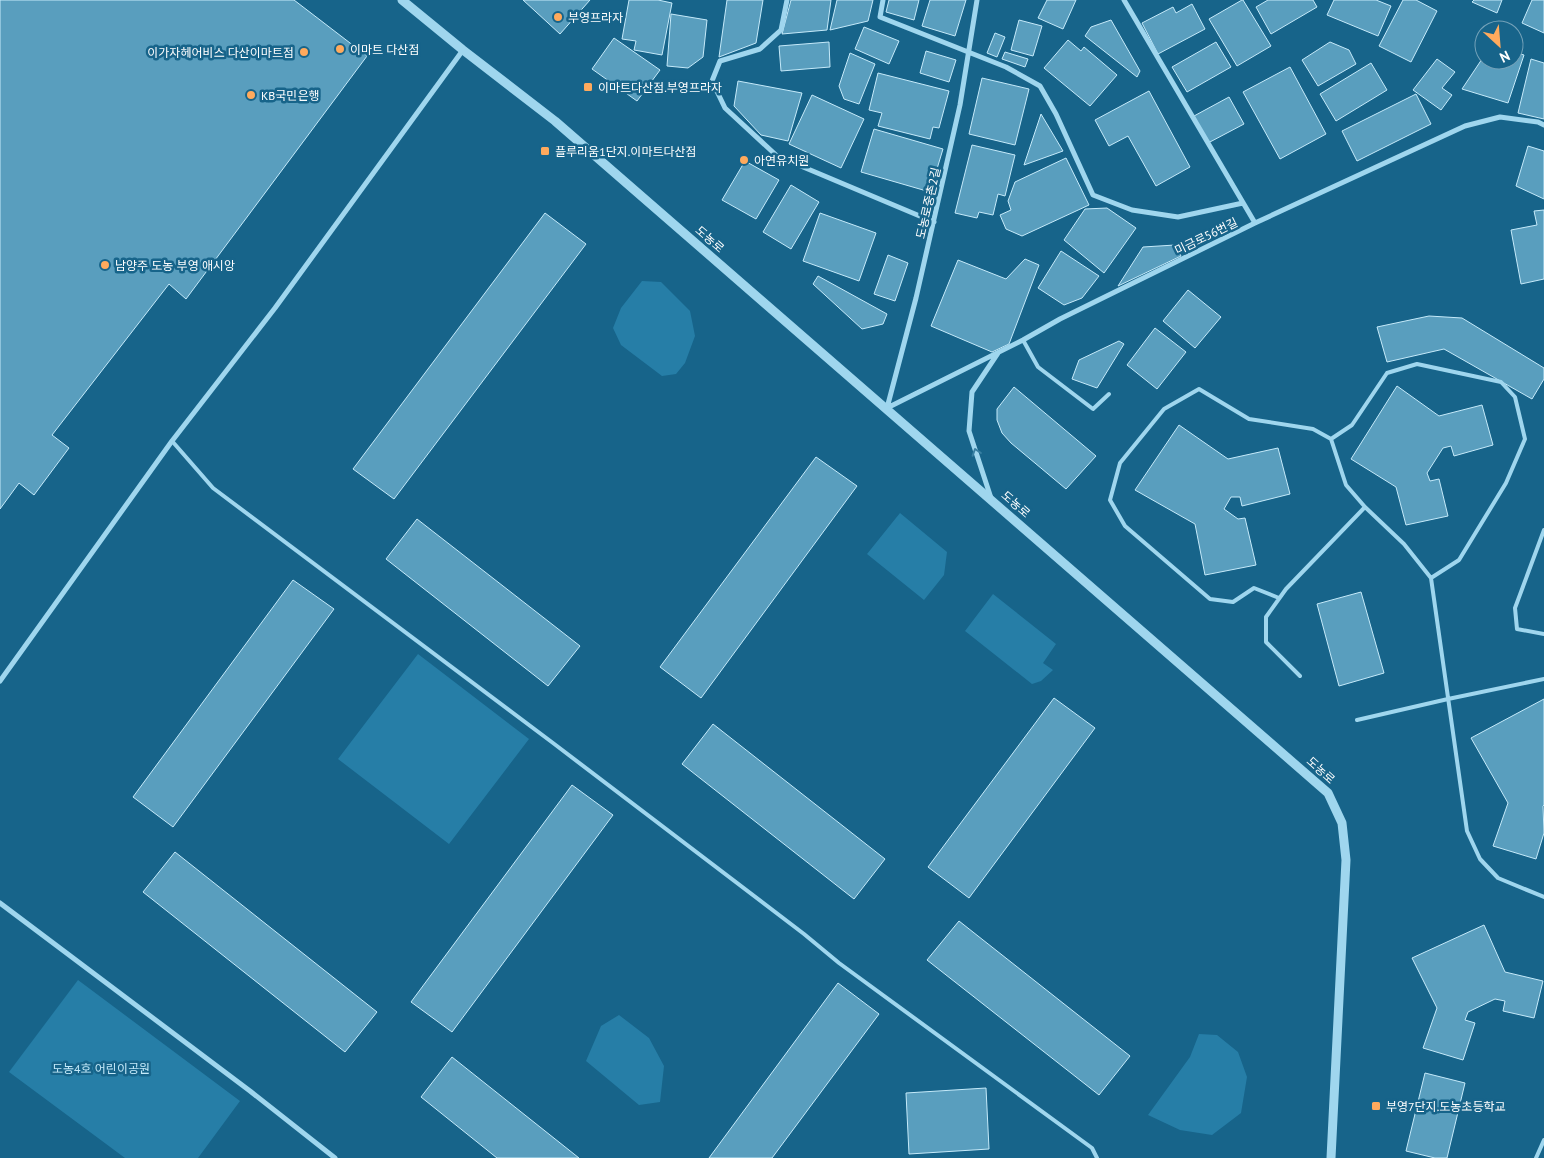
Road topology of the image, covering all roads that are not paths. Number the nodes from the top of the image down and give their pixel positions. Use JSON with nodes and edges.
{"nodes":[{"id":1,"x":402,"y":0,"type":"edge"},
{"id":2,"x":787,"y":0,"type":"edge"},
{"id":3,"x":883,"y":0,"type":"edge"},
{"id":4,"x":977,"y":0,"type":"edge"},
{"id":5,"x":1124,"y":0,"type":"edge"},
{"id":6,"x":463,"y":50,"type":"junction"},
{"id":7,"x":969,"y":53,"type":"junction"},
{"id":8,"x":1544,"y":125,"type":"edge"},
{"id":9,"x":1243,"y":203,"type":"junction"},
{"id":10,"x":934,"y":222,"type":"junction"},
{"id":11,"x":1255,"y":223,"type":"junction"},
{"id":12,"x":1023,"y":340,"type":"junction"},
{"id":13,"x":998,"y":352,"type":"junction"},
{"id":14,"x":1109,"y":394,"type":"dead end"},
{"id":15,"x":887,"y":408,"type":"junction"},
{"id":16,"x":1331,"y":439,"type":"junction"},
{"id":17,"x":172,"y":440,"type":"junction"},
{"id":18,"x":991,"y":498,"type":"junction"},
{"id":19,"x":1364,"y":507,"type":"junction"},
{"id":20,"x":1544,"y":530,"type":"edge"},
{"id":21,"x":1431,"y":578,"type":"junction"},
{"id":22,"x":1279,"y":598,"type":"junction"},
{"id":23,"x":1544,"y":634,"type":"edge"},
{"id":24,"x":1300,"y":676,"type":"dead end"},
{"id":25,"x":1544,"y":679,"type":"edge"},
{"id":26,"x":0,"y":681,"type":"edge"},
{"id":27,"x":1448,"y":699,"type":"junction"},
{"id":28,"x":1357,"y":720,"type":"dead end"},
{"id":29,"x":1544,"y":896,"type":"edge"},
{"id":30,"x":0,"y":903,"type":"edge"},
{"id":31,"x":1544,"y":1140,"type":"edge"},
{"id":32,"x":335,"y":1158,"type":"edge"},
{"id":33,"x":1097,"y":1158,"type":"edge"},
{"id":34,"x":1330,"y":1158,"type":"edge"},
{"id":35,"x":1536,"y":1158,"type":"edge"}],
"edges":[{"from":1,"to":6,"type":"street","name":"도농로"},
{"from":2,"to":10,"type":"street"},
{"from":3,"to":7,"type":"street"},
{"from":4,"to":7,"type":"street","name":"도농로중촌2길"},
{"from":5,"to":9,"type":"street"},
{"from":6,"to":15,"type":"street","name":"도농로"},
{"from":6,"to":17,"type":"street"},
{"from":7,"to":9,"type":"street"},
{"from":7,"to":10,"type":"street","name":"도농로중촌2길"},
{"from":8,"to":11,"type":"street","name":"미금로56번길"},
{"from":9,"to":11,"type":"street"},
{"from":10,"to":15,"type":"street","name":"도농로중촌2길"},
{"from":11,"to":12,"type":"street","name":"미금로56번길"},
{"from":12,"to":13,"type":"street","name":"미금로56번길"},
{"from":12,"to":14,"type":"lane"},
{"from":13,"to":15,"type":"street","name":"미금로56번길"},
{"from":18,"to":13,"type":"street","one_way":true},
{"from":15,"to":18,"type":"street","name":"도농로"},
{"from":16,"to":19,"type":"lane"},
{"from":16,"to":21,"type":"lane"},
{"from":16,"to":22,"type":"lane"},
{"from":17,"to":26,"type":"street"},
{"from":17,"to":33,"type":"lane"},
{"from":18,"to":34,"type":"street","name":"도농로"},
{"from":19,"to":21,"type":"lane"},
{"from":19,"to":22,"type":"lane"},
{"from":20,"to":23,"type":"lane"},
{"from":21,"to":27,"type":"lane"},
{"from":22,"to":24,"type":"lane"},
{"from":25,"to":27,"type":"lane"},
{"from":27,"to":28,"type":"lane"},
{"from":27,"to":29,"type":"lane"},
{"from":30,"to":32,"type":"street"},
{"from":31,"to":35,"type":"lane"}]}
